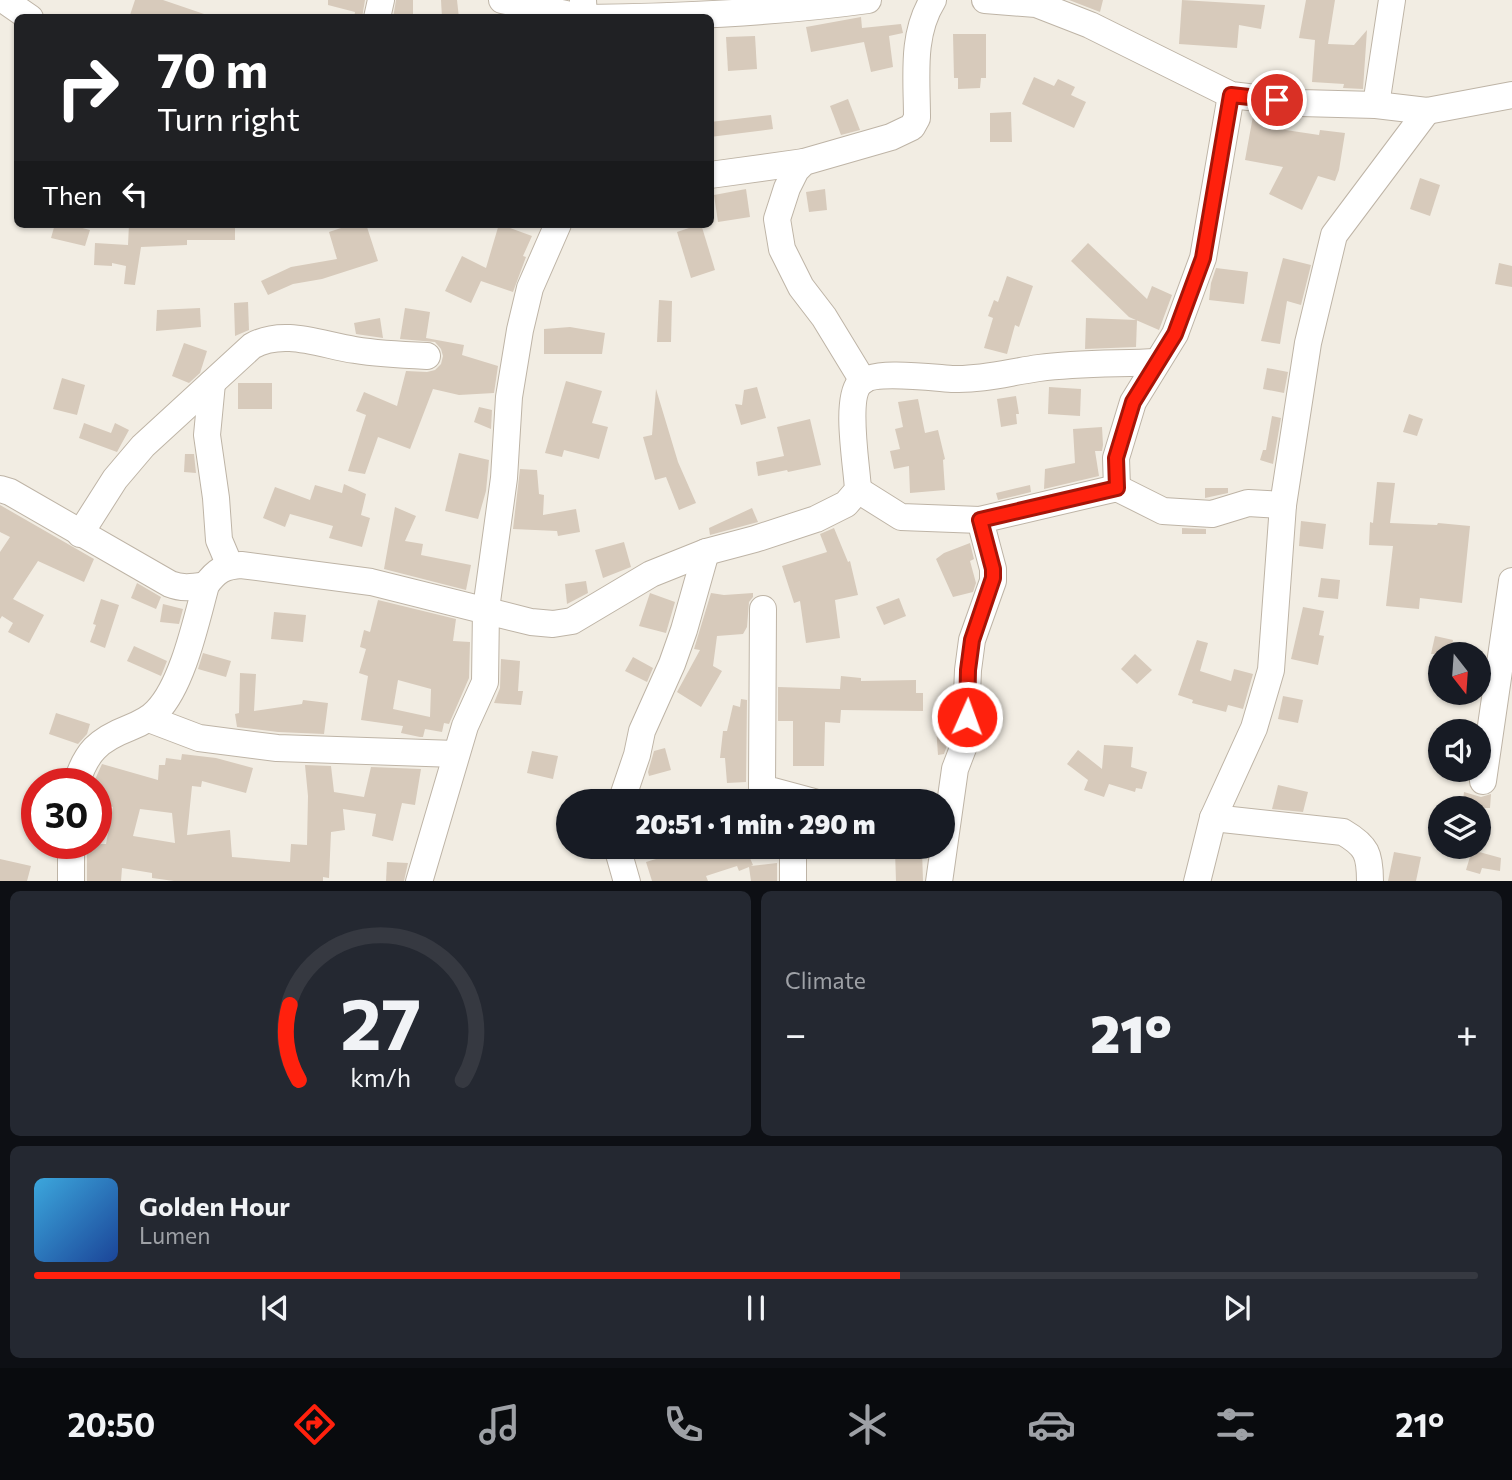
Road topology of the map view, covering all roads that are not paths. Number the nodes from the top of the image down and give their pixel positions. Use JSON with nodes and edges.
{"nodes":[{"id":1,"x":4,"y":0,"type":"edge"},
{"id":2,"x":502,"y":0,"type":"edge"},
{"id":3,"x":868,"y":0,"type":"edge"},
{"id":4,"x":933,"y":0,"type":"edge"},
{"id":5,"x":985,"y":0,"type":"edge"},
{"id":6,"x":1392,"y":0,"type":"edge"},
{"id":7,"x":829,"y":3,"type":"edge"},
{"id":8,"x":24,"y":14,"type":"edge"},
{"id":9,"x":566,"y":14,"type":"edge"},
{"id":10,"x":705,"y":14,"type":"edge"},
{"id":11,"x":1231,"y":95,"type":"junction"},
{"id":12,"x":1512,"y":95,"type":"edge"},
{"id":13,"x":1376,"y":105,"type":"junction"},
{"id":14,"x":1427,"y":111,"type":"junction"},
{"id":15,"x":804,"y":162,"type":"junction"},
{"id":16,"x":714,"y":174,"type":"edge"},
{"id":17,"x":556,"y":228,"type":"edge"},
{"id":18,"x":427,"y":356,"type":"dead end"},
{"id":19,"x":1157,"y":362,"type":"junction"},
{"id":20,"x":863,"y":381,"type":"junction"},
{"id":21,"x":212,"y":383,"type":"junction"},
{"id":22,"x":1117,"y":488,"type":"junction"},
{"id":23,"x":0,"y":489,"type":"edge"},
{"id":24,"x":858,"y":490,"type":"junction"},
{"id":25,"x":1283,"y":505,"type":"junction"},
{"id":26,"x":980,"y":520,"type":"junction"},
{"id":27,"x":80,"y":534,"type":"junction"},
{"id":28,"x":706,"y":552,"type":"junction"},
{"id":29,"x":230,"y":566,"type":"junction"},
{"id":30,"x":1512,"y":582,"type":"edge"},
{"id":31,"x":206,"y":584,"type":"junction"},
{"id":32,"x":486,"y":609,"type":"junction"},
{"id":33,"x":763,"y":609,"type":"dead end"},
{"id":34,"x":149,"y":719,"type":"junction"},
{"id":35,"x":1491,"y":726,"type":"edge"},
{"id":36,"x":456,"y":754,"type":"junction"},
{"id":37,"x":82,"y":768,"type":"edge"},
{"id":38,"x":625,"y":789,"type":"edge"},
{"id":39,"x":766,"y":789,"type":"edge"},
{"id":40,"x":951,"y":789,"type":"edge"},
{"id":41,"x":1213,"y":818,"type":"junction"},
{"id":42,"x":71,"y":859,"type":"edge"},
{"id":43,"x":621,"y":859,"type":"edge"},
{"id":44,"x":793,"y":859,"type":"edge"},
{"id":45,"x":944,"y":859,"type":"edge"},
{"id":46,"x":944,"y":880,"type":"edge"},
{"id":47,"x":71,"y":881,"type":"edge"},
{"id":48,"x":419,"y":881,"type":"edge"},
{"id":49,"x":627,"y":881,"type":"edge"},
{"id":50,"x":793,"y":881,"type":"edge"},
{"id":51,"x":1197,"y":881,"type":"edge"},
{"id":52,"x":1370,"y":881,"type":"edge"}],
"edges":[{"from":1,"to":8,"type":"street"},
{"from":2,"to":9,"type":"street"},
{"from":3,"to":7,"type":"street"},
{"from":4,"to":15,"type":"street"},
{"from":5,"to":11,"type":"street"},
{"from":6,"to":13,"type":"street"},
{"from":7,"to":10,"type":"street"},
{"from":11,"to":13,"type":"street"},
{"from":11,"to":19,"type":"street"},
{"from":12,"to":14,"type":"street"},
{"from":13,"to":14,"type":"street"},
{"from":14,"to":25,"type":"street"},
{"from":15,"to":16,"type":"street"},
{"from":15,"to":20,"type":"street"},
{"from":17,"to":32,"type":"street"},
{"from":18,"to":21,"type":"street"},
{"from":19,"to":20,"type":"street"},
{"from":19,"to":22,"type":"street"},
{"from":20,"to":24,"type":"street"},
{"from":21,"to":27,"type":"street"},
{"from":21,"to":29,"type":"street"},
{"from":22,"to":25,"type":"street"},
{"from":22,"to":26,"type":"street"},
{"from":23,"to":27,"type":"street"},
{"from":24,"to":26,"type":"street"},
{"from":24,"to":28,"type":"street"},
{"from":25,"to":41,"type":"street"},
{"from":26,"to":40,"type":"street"},
{"from":27,"to":31,"type":"street"},
{"from":28,"to":32,"type":"street"},
{"from":28,"to":38,"type":"street"},
{"from":29,"to":31,"type":"street"},
{"from":29,"to":32,"type":"street"},
{"from":30,"to":35,"type":"street"},
{"from":31,"to":34,"type":"street"},
{"from":32,"to":36,"type":"street"},
{"from":33,"to":39,"type":"street"},
{"from":34,"to":36,"type":"street"},
{"from":34,"to":37,"type":"street"},
{"from":36,"to":48,"type":"street"},
{"from":41,"to":51,"type":"street"},
{"from":41,"to":52,"type":"street"},
{"from":42,"to":47,"type":"street"},
{"from":43,"to":49,"type":"street"},
{"from":44,"to":50,"type":"street"},
{"from":45,"to":46,"type":"street"}]}
